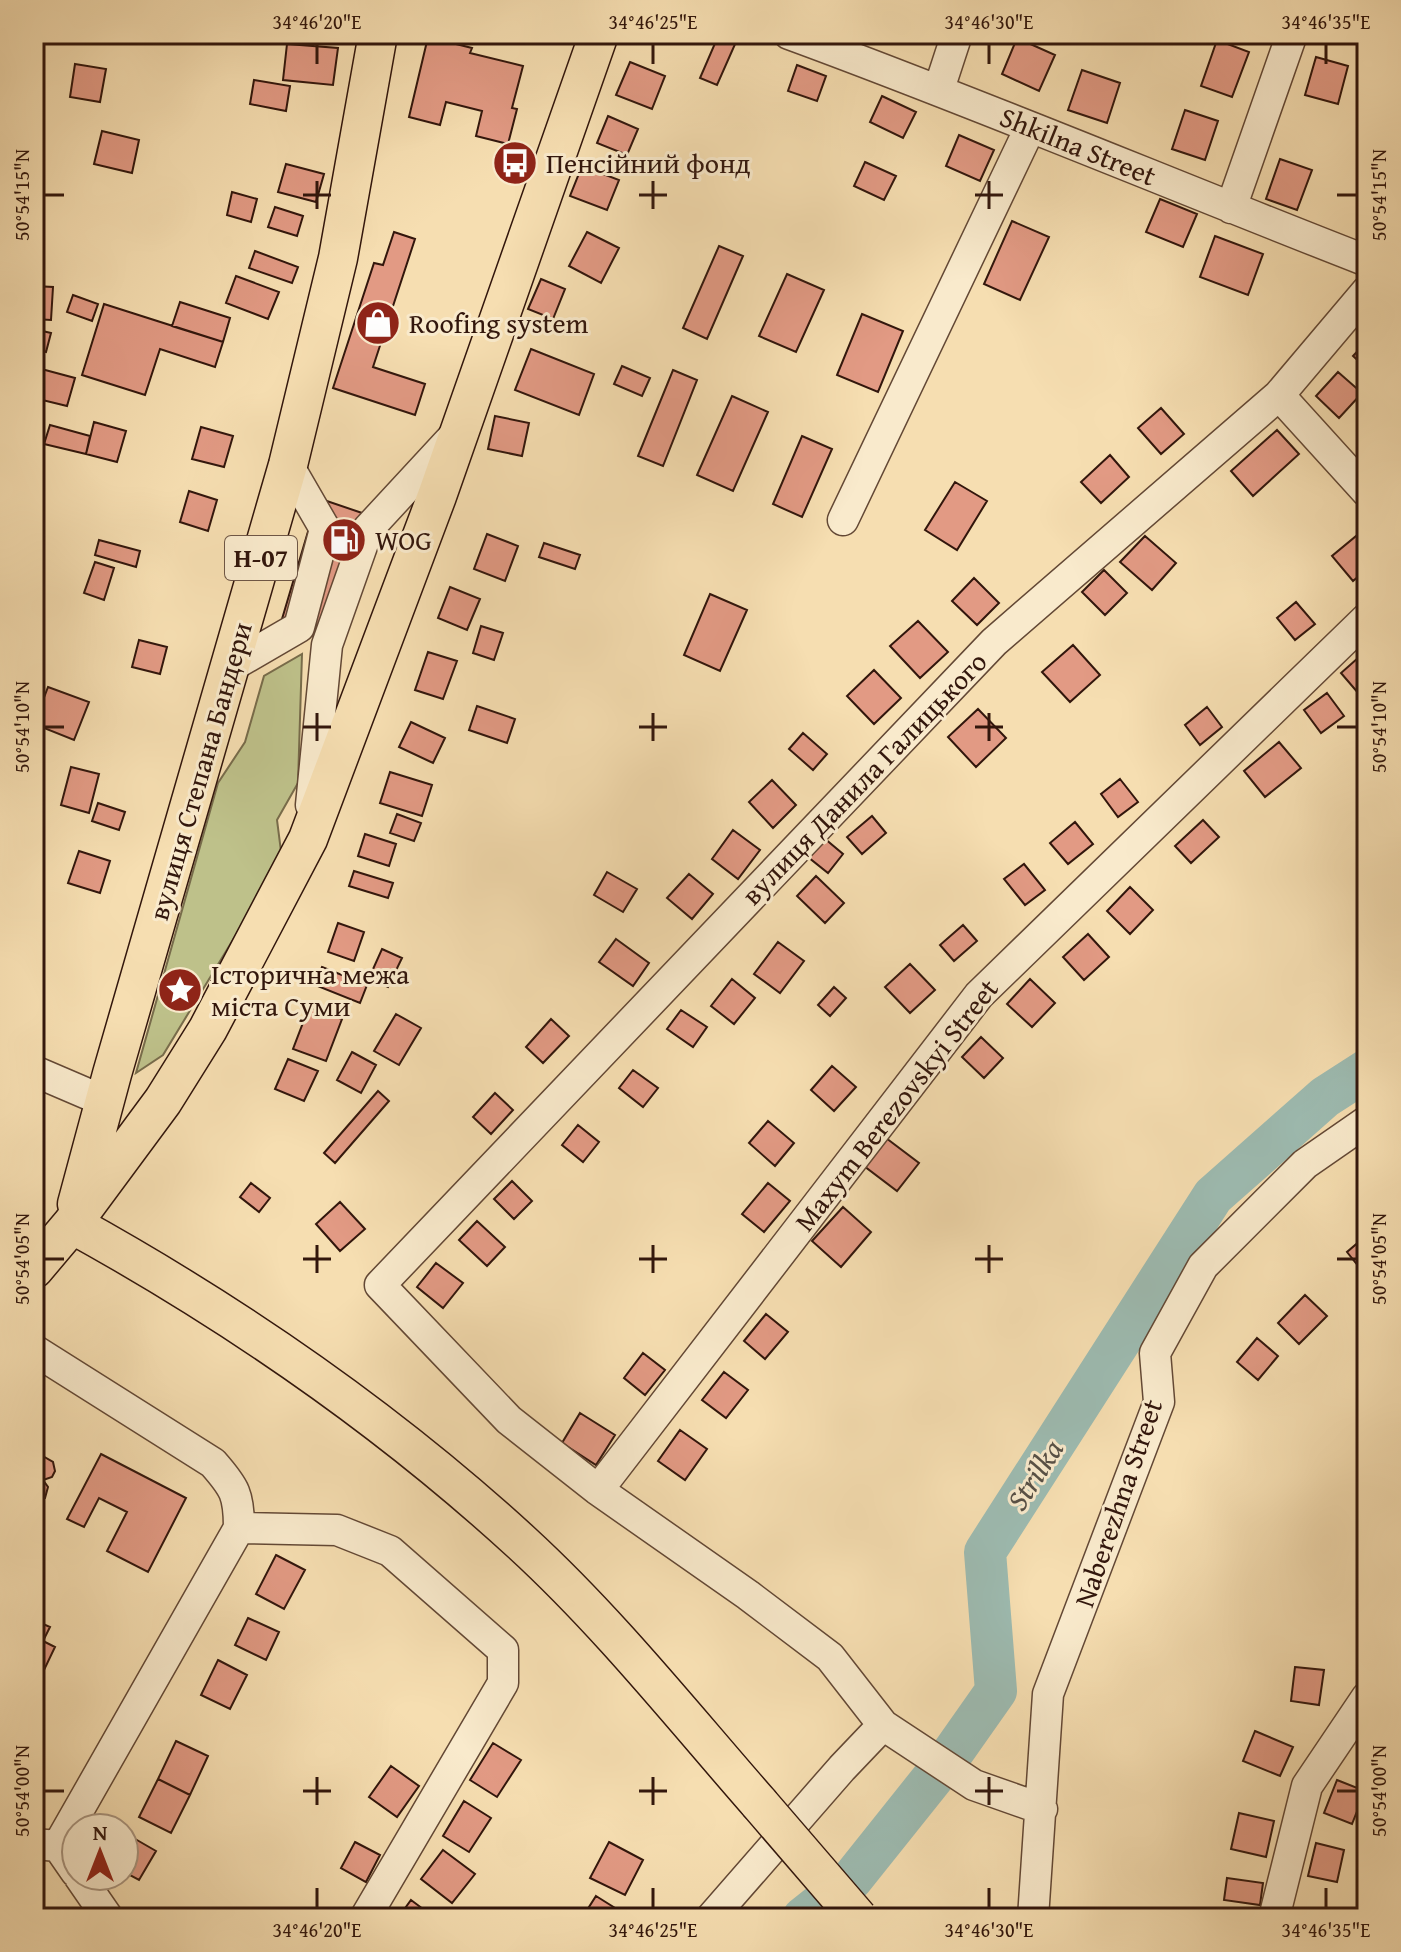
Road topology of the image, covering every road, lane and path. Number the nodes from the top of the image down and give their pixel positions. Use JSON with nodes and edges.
{"nodes":[{"id":1,"x":378,"y":34,"type":"edge"},
{"id":2,"x":599,"y":34,"type":"edge"},
{"id":3,"x":789,"y":34,"type":"edge"},
{"id":4,"x":957,"y":34,"type":"edge"},
{"id":5,"x":1292,"y":34,"type":"edge"},
{"id":6,"x":939,"y":89,"type":"junction"},
{"id":7,"x":1030,"y":128,"type":"junction"},
{"id":8,"x":1231,"y":208,"type":"junction"},
{"id":9,"x":1367,"y":261,"type":"edge"},
{"id":10,"x":1367,"y":291,"type":"edge"},
{"id":11,"x":1279,"y":395,"type":"junction"},
{"id":12,"x":461,"y":428,"type":"junction"},
{"id":13,"x":288,"y":465,"type":"junction"},
{"id":14,"x":1367,"y":492,"type":"edge"},
{"id":15,"x":843,"y":520,"type":"dead end"},
{"id":16,"x":1367,"y":618,"type":"edge"},
{"id":17,"x":230,"y":667,"type":"junction"},
{"id":18,"x":308,"y":839,"type":"junction"},
{"id":19,"x":34,"y":1071,"type":"edge"},
{"id":20,"x":108,"y":1088,"type":"junction"},
{"id":21,"x":163,"y":1101,"type":"junction"},
{"id":22,"x":1367,"y":1121,"type":"edge"},
{"id":23,"x":72,"y":1224,"type":"junction"},
{"id":24,"x":34,"y":1269,"type":"edge"},
{"id":25,"x":34,"y":1350,"type":"edge"},
{"id":26,"x":598,"y":1490,"type":"junction"},
{"id":27,"x":239,"y":1528,"type":"junction"},
{"id":28,"x":1367,"y":1697,"type":"edge"},
{"id":29,"x":892,"y":1731,"type":"junction"},
{"id":30,"x":1042,"y":1809,"type":"junction"},
{"id":31,"x":46,"y":1845,"type":"edge"},
{"id":32,"x":90,"y":1892,"type":"edge"},
{"id":33,"x":108,"y":1918,"type":"edge"},
{"id":34,"x":365,"y":1918,"type":"edge"},
{"id":35,"x":711,"y":1918,"type":"edge"},
{"id":36,"x":858,"y":1918,"type":"edge"},
{"id":37,"x":1033,"y":1918,"type":"edge"},
{"id":38,"x":1274,"y":1918,"type":"edge"}],
"edges":[{"from":1,"to":13,"type":"main road","name":"вулиця Степана Бандери","number":"Н-07"},
{"from":2,"to":12,"type":"main road"},
{"from":3,"to":6,"type":"street","name":"Shkilna Street"},
{"from":4,"to":6,"type":"street"},
{"from":5,"to":8,"type":"street"},
{"from":6,"to":7,"type":"street","name":"Shkilna Street"},
{"from":7,"to":8,"type":"street","name":"Shkilna Street"},
{"from":7,"to":15,"type":"street"},
{"from":8,"to":9,"type":"street","name":"Shkilna Street"},
{"from":10,"to":11,"type":"street","name":"вулиця Данила Галицького"},
{"from":11,"to":14,"type":"street"},
{"from":11,"to":26,"type":"street","name":"вулиця Данила Галицького"},
{"from":12,"to":18,"type":"main road"},
{"from":12,"to":18,"type":"street"},
{"from":13,"to":17,"type":"main road","name":"вулиця Степана Бандери","number":"Н-07"},
{"from":13,"to":17,"type":"street"},
{"from":16,"to":26,"type":"street","name":"Maxym Berezovskyi Street"},
{"from":17,"to":20,"type":"main road","name":"вулиця Степана Бандери","number":"Н-07"},
{"from":18,"to":21,"type":"main road"},
{"from":19,"to":20,"type":"street"},
{"from":20,"to":21,"type":"main road"},
{"from":20,"to":23,"type":"main road","name":"вулиця Степана Бандери","number":"Н-07"},
{"from":21,"to":23,"type":"main road"},
{"from":22,"to":30,"type":"street","name":"Naberezhna Street"},
{"from":23,"to":24,"type":"main road","number":"Н-07"},
{"from":23,"to":36,"type":"main road","bridge":true},
{"from":25,"to":27,"type":"street"},
{"from":26,"to":29,"type":"street"},
{"from":27,"to":31,"type":"street"},
{"from":27,"to":34,"type":"street"},
{"from":28,"to":38,"type":"street"},
{"from":29,"to":30,"type":"street"},
{"from":29,"to":35,"type":"street"},
{"from":30,"to":37,"type":"street","name":"Naberezhna Street"},
{"from":32,"to":33,"type":"street"}]}
